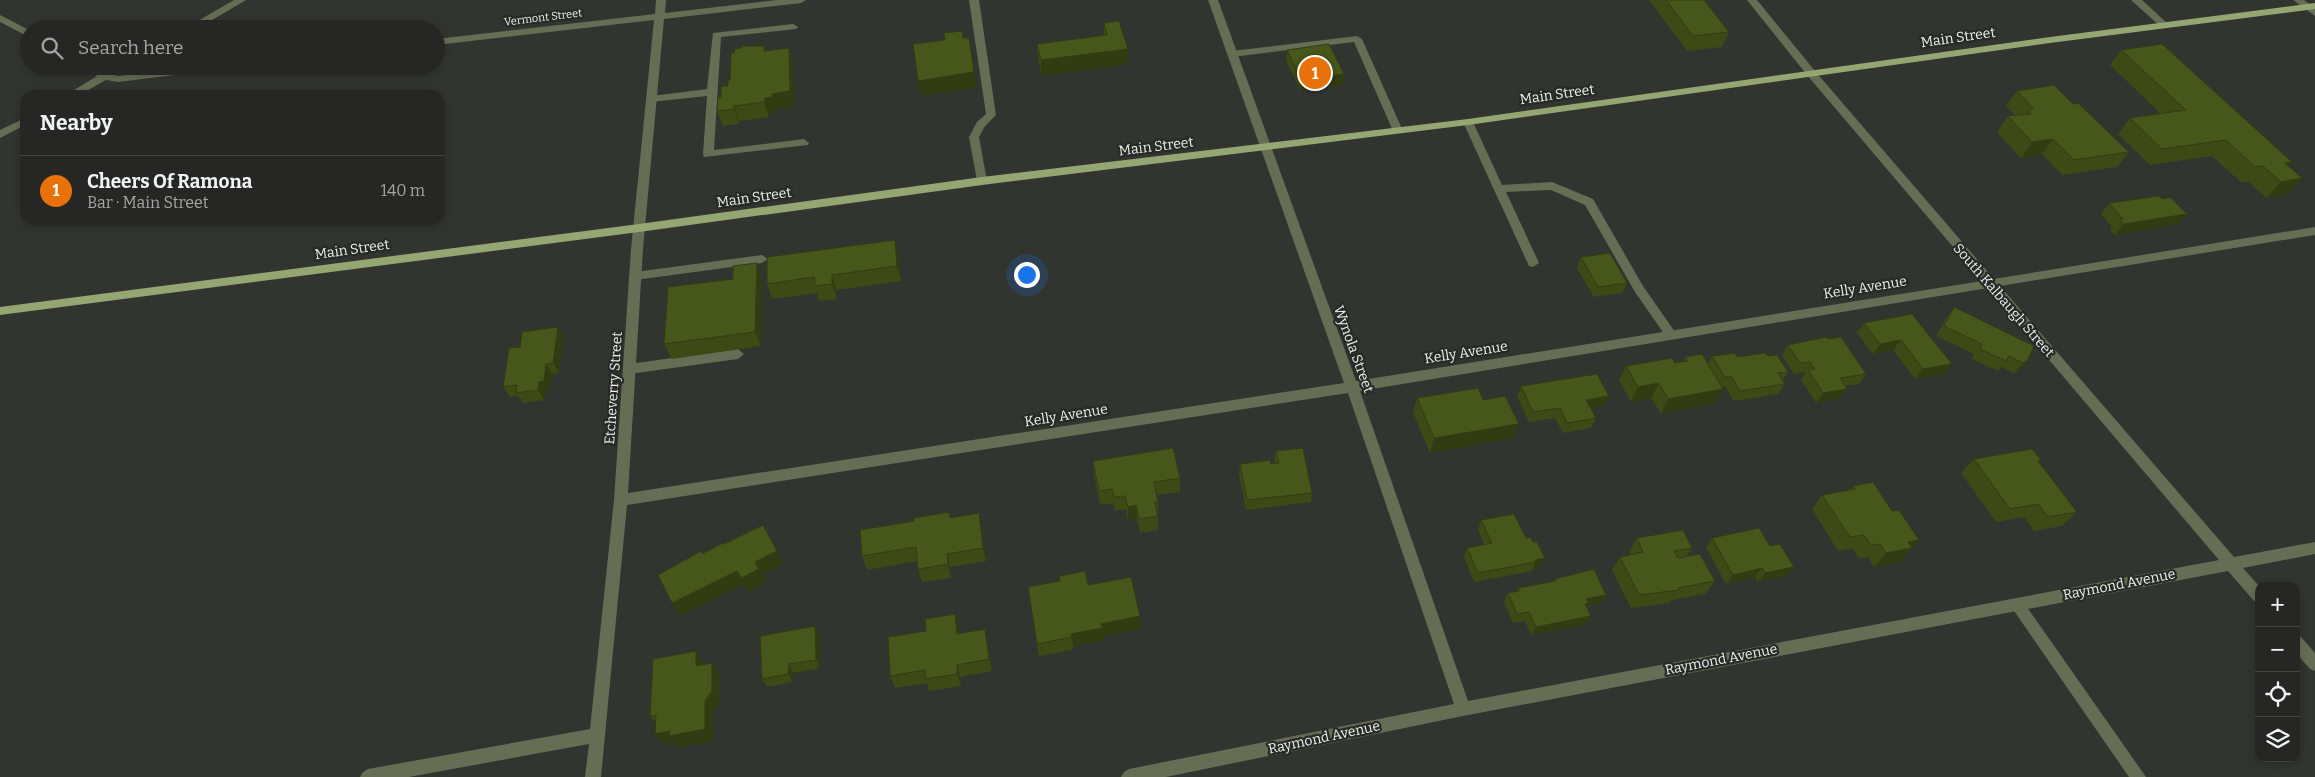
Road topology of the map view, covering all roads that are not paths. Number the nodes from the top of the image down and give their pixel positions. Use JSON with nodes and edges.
{"nodes":[{"id":1,"x":241,"y":0,"type":"edge"},
{"id":2,"x":661,"y":0,"type":"edge"},
{"id":3,"x":801,"y":0,"type":"edge"},
{"id":4,"x":974,"y":0,"type":"edge"},
{"id":5,"x":1213,"y":0,"type":"edge"},
{"id":6,"x":1752,"y":0,"type":"edge"},
{"id":7,"x":2136,"y":0,"type":"edge"},
{"id":8,"x":2298,"y":0,"type":"edge"},
{"id":9,"x":2312,"y":8,"type":"edge"},
{"id":10,"x":660,"y":16,"type":"junction"},
{"id":11,"x":0,"y":18,"type":"edge"},
{"id":12,"x":205,"y":20,"type":"edge"},
{"id":13,"x":2164,"y":25,"type":"junction"},
{"id":14,"x":793,"y":27,"type":"dead end"},
{"id":15,"x":20,"y":29,"type":"edge"},
{"id":16,"x":445,"y":41,"type":"edge"},
{"id":17,"x":1232,"y":54,"type":"junction"},
{"id":18,"x":1811,"y":73,"type":"junction"},
{"id":19,"x":151,"y":75,"type":"edge"},
{"id":20,"x":104,"y":76,"type":"joint"},
{"id":21,"x":80,"y":90,"type":"edge"},
{"id":22,"x":712,"y":92,"type":"junction"},
{"id":23,"x":651,"y":99,"type":"junction"},
{"id":24,"x":1468,"y":122,"type":"junction"},
{"id":25,"x":20,"y":124,"type":"edge"},
{"id":26,"x":1398,"y":131,"type":"junction"},
{"id":27,"x":0,"y":135,"type":"edge"},
{"id":28,"x":804,"y":143,"type":"dead end"},
{"id":29,"x":1265,"y":148,"type":"junction"},
{"id":30,"x":982,"y":181,"type":"junction"},
{"id":31,"x":1498,"y":189,"type":"junction"},
{"id":32,"x":639,"y":228,"type":"junction"},
{"id":33,"x":2315,"y":231,"type":"edge"},
{"id":34,"x":762,"y":259,"type":"dead end"},
{"id":35,"x":1533,"y":263,"type":"dead end"},
{"id":36,"x":635,"y":276,"type":"junction"},
{"id":37,"x":1990,"y":283,"type":"junction"},
{"id":38,"x":0,"y":311,"type":"edge"},
{"id":39,"x":1671,"y":335,"type":"junction"},
{"id":40,"x":738,"y":354,"type":"dead end"},
{"id":41,"x":629,"y":369,"type":"junction"},
{"id":42,"x":1352,"y":387,"type":"junction"},
{"id":43,"x":621,"y":500,"type":"junction"},
{"id":44,"x":2315,"y":548,"type":"edge"},
{"id":45,"x":2230,"y":564,"type":"junction"},
{"id":46,"x":2255,"y":592,"type":"edge"},
{"id":47,"x":2017,"y":604,"type":"junction"},
{"id":48,"x":2300,"y":647,"type":"edge"},
{"id":49,"x":2315,"y":664,"type":"edge"},
{"id":50,"x":1463,"y":709,"type":"junction"},
{"id":51,"x":597,"y":735,"type":"junction"},
{"id":52,"x":368,"y":777,"type":"edge"},
{"id":53,"x":593,"y":777,"type":"edge"},
{"id":54,"x":1129,"y":777,"type":"edge"},
{"id":55,"x":2138,"y":777,"type":"edge"}],
"edges":[{"from":1,"to":12,"type":"street"},
{"from":2,"to":10,"type":"street","name":"Etcheverry Street"},
{"from":3,"to":10,"type":"street","name":"Vermont Street"},
{"from":4,"to":30,"type":"street"},
{"from":5,"to":17,"type":"street","name":"Wynola Street"},
{"from":6,"to":18,"type":"street","name":"South Kalbaugh Street"},
{"from":7,"to":13,"type":"street"},
{"from":8,"to":9,"type":"street"},
{"from":9,"to":13,"type":"main road","name":"Main Street"},
{"from":10,"to":16,"type":"street","name":"Vermont Street"},
{"from":10,"to":23,"type":"street","name":"Etcheverry Street"},
{"from":11,"to":15,"type":"street"},
{"from":13,"to":18,"type":"main road","name":"Main Street"},
{"from":14,"to":22,"type":"street"},
{"from":17,"to":26,"type":"street"},
{"from":17,"to":29,"type":"street","name":"Wynola Street"},
{"from":18,"to":24,"type":"main road","name":"Main Street"},
{"from":18,"to":37,"type":"street","name":"South Kalbaugh Street"},
{"from":19,"to":20,"type":"street"},
{"from":20,"to":21,"type":"street"},
{"from":22,"to":23,"type":"street"},
{"from":22,"to":28,"type":"street"},
{"from":23,"to":32,"type":"street","name":"Etcheverry Street"},
{"from":24,"to":26,"type":"main road","name":"Main Street"},
{"from":24,"to":31,"type":"street"},
{"from":25,"to":27,"type":"street"},
{"from":26,"to":29,"type":"main road","name":"Main Street"},
{"from":29,"to":30,"type":"main road","name":"Main Street"},
{"from":29,"to":42,"type":"street","name":"Wynola Street"},
{"from":30,"to":32,"type":"main road","name":"Main Street"},
{"from":31,"to":35,"type":"street"},
{"from":31,"to":39,"type":"street"},
{"from":32,"to":36,"type":"street","name":"Etcheverry Street"},
{"from":32,"to":38,"type":"main road","name":"Main Street"},
{"from":33,"to":37,"type":"street","name":"Kelly Avenue"},
{"from":34,"to":36,"type":"street"},
{"from":36,"to":41,"type":"street","name":"Etcheverry Street"},
{"from":37,"to":39,"type":"street","name":"Kelly Avenue"},
{"from":37,"to":45,"type":"street","name":"South Kalbaugh Street"},
{"from":39,"to":42,"type":"street","name":"Kelly Avenue"},
{"from":40,"to":41,"type":"street"},
{"from":41,"to":43,"type":"street","name":"Etcheverry Street"},
{"from":42,"to":43,"type":"street","name":"Kelly Avenue"},
{"from":42,"to":50,"type":"street","name":"Wynola Street"},
{"from":43,"to":51,"type":"street","name":"Etcheverry Street"},
{"from":44,"to":45,"type":"street","name":"Raymond Avenue"},
{"from":45,"to":46,"type":"street","name":"South Kalbaugh Street"},
{"from":45,"to":47,"type":"street","name":"Raymond Avenue"},
{"from":47,"to":50,"type":"street","name":"Raymond Avenue"},
{"from":47,"to":55,"type":"street"},
{"from":48,"to":49,"type":"street"},
{"from":50,"to":54,"type":"street","name":"Raymond Avenue"},
{"from":51,"to":52,"type":"street"},
{"from":51,"to":53,"type":"street","name":"Etcheverry Street"}]}
